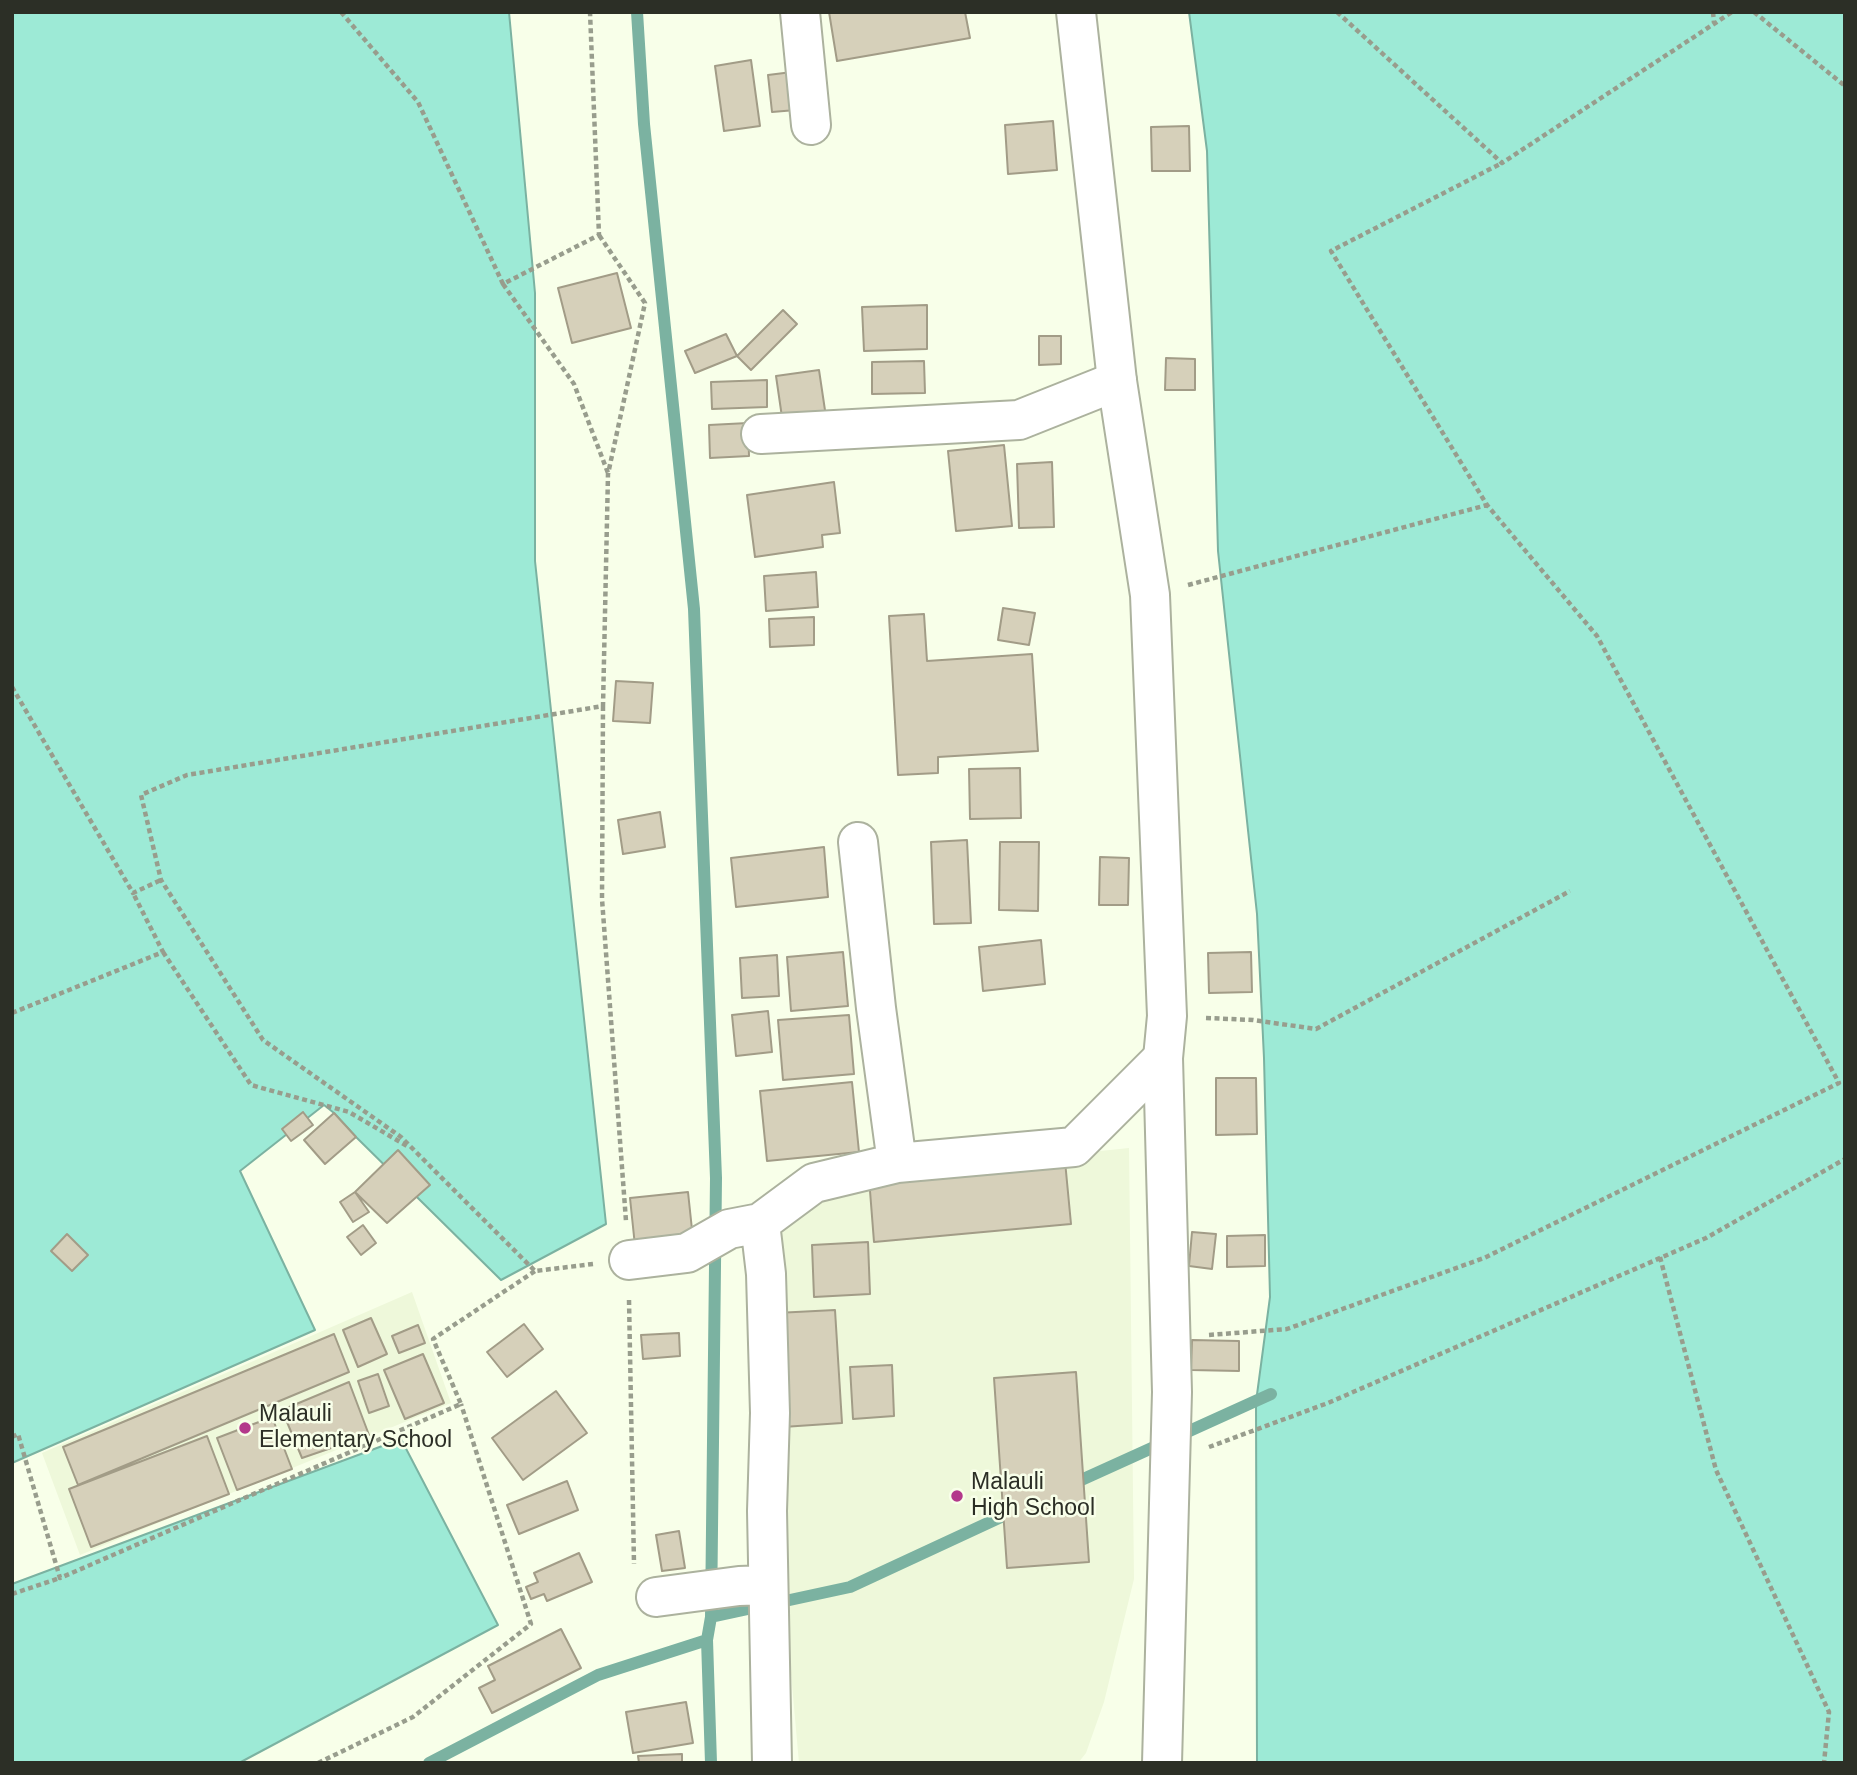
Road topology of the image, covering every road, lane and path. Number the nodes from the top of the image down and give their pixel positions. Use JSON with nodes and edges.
{"nodes":[{"id":1,"x":341,"y":12,"type":"edge"},
{"id":2,"x":590,"y":12,"type":"edge"},
{"id":3,"x":800,"y":12,"type":"edge"},
{"id":4,"x":1076,"y":12,"type":"edge"},
{"id":5,"x":1337,"y":12,"type":"edge"},
{"id":6,"x":1713,"y":12,"type":"edge"},
{"id":7,"x":1732,"y":12,"type":"edge"},
{"id":8,"x":1754,"y":12,"type":"edge"},
{"id":9,"x":1714,"y":24,"type":"junction"},
{"id":10,"x":1845,"y":86,"type":"edge"},
{"id":11,"x":811,"y":125,"type":"dead end"},
{"id":12,"x":1502,"y":163,"type":"junction"},
{"id":13,"x":598,"y":235,"type":"junction"},
{"id":14,"x":503,"y":284,"type":"junction"},
{"id":15,"x":1117,"y":380,"type":"junction"},
{"id":16,"x":761,"y":434,"type":"dead end"},
{"id":17,"x":608,"y":474,"type":"junction"},
{"id":18,"x":1487,"y":505,"type":"junction"},
{"id":19,"x":1150,"y":595,"type":"junction"},
{"id":20,"x":12,"y":687,"type":"edge"},
{"id":21,"x":603,"y":706,"type":"junction"},
{"id":22,"x":858,"y":842,"type":"dead end"},
{"id":23,"x":160,"y":880,"type":"junction"},
{"id":24,"x":1570,"y":891,"type":"dead end"},
{"id":25,"x":133,"y":893,"type":"junction"},
{"id":26,"x":163,"y":952,"type":"junction"},
{"id":27,"x":12,"y":1013,"type":"edge"},
{"id":28,"x":1167,"y":1016,"type":"junction"},
{"id":29,"x":1163,"y":1058,"type":"junction"},
{"id":30,"x":1842,"y":1082,"type":"edge"},
{"id":31,"x":414,"y":1150,"type":"junction"},
{"id":32,"x":1845,"y":1159,"type":"edge"},
{"id":33,"x":897,"y":1163,"type":"junction"},
{"id":34,"x":745,"y":1226,"type":"junction"},
{"id":35,"x":1660,"y":1257,"type":"junction"},
{"id":36,"x":629,"y":1260,"type":"junction"},
{"id":37,"x":535,"y":1271,"type":"junction"},
{"id":38,"x":1171,"y":1339,"type":"junction"},
{"id":39,"x":461,"y":1404,"type":"junction"},
{"id":40,"x":12,"y":1437,"type":"edge"},
{"id":41,"x":1169,"y":1456,"type":"junction"},
{"id":42,"x":60,"y":1578,"type":"junction"},
{"id":43,"x":12,"y":1594,"type":"edge"},
{"id":44,"x":656,"y":1597,"type":"joint"},
{"id":45,"x":761,"y":1599,"type":"junction"},
{"id":46,"x":318,"y":1763,"type":"edge"},
{"id":47,"x":772,"y":1763,"type":"edge"},
{"id":48,"x":1162,"y":1763,"type":"edge"},
{"id":49,"x":1824,"y":1763,"type":"edge"}],
"edges":[{"from":1,"to":14,"type":"path"},
{"from":2,"to":13,"type":"path"},
{"from":3,"to":11,"type":"street"},
{"from":4,"to":15,"type":"street"},
{"from":5,"to":12,"type":"path"},
{"from":6,"to":9,"type":"path"},
{"from":7,"to":9,"type":"path"},
{"from":8,"to":10,"type":"path"},
{"from":9,"to":12,"type":"path"},
{"from":12,"to":18,"type":"path"},
{"from":13,"to":14,"type":"path"},
{"from":13,"to":17,"type":"path"},
{"from":14,"to":17,"type":"path"},
{"from":15,"to":16,"type":"street"},
{"from":15,"to":19,"type":"street"},
{"from":17,"to":21,"type":"path"},
{"from":18,"to":19,"type":"path"},
{"from":18,"to":30,"type":"path"},
{"from":19,"to":28,"type":"street"},
{"from":20,"to":25,"type":"path"},
{"from":21,"to":23,"type":"path"},
{"from":21,"to":36,"type":"path"},
{"from":22,"to":33,"type":"street"},
{"from":23,"to":25,"type":"path"},
{"from":23,"to":31,"type":"path"},
{"from":24,"to":28,"type":"path"},
{"from":25,"to":26,"type":"path"},
{"from":26,"to":27,"type":"path"},
{"from":26,"to":31,"type":"path"},
{"from":28,"to":29,"type":"street"},
{"from":29,"to":33,"type":"street"},
{"from":29,"to":38,"type":"street"},
{"from":30,"to":38,"type":"path"},
{"from":31,"to":37,"type":"path"},
{"from":32,"to":35,"type":"path"},
{"from":33,"to":34,"type":"street"},
{"from":34,"to":36,"type":"street"},
{"from":34,"to":45,"type":"street"},
{"from":35,"to":41,"type":"path"},
{"from":35,"to":49,"type":"path"},
{"from":36,"to":37,"type":"path"},
{"from":36,"to":44,"type":"path"},
{"from":37,"to":39,"type":"path"},
{"from":38,"to":41,"type":"street"},
{"from":39,"to":42,"type":"path"},
{"from":39,"to":46,"type":"path"},
{"from":40,"to":42,"type":"path"},
{"from":41,"to":48,"type":"street"},
{"from":42,"to":43,"type":"path"},
{"from":44,"to":45,"type":"street"},
{"from":45,"to":47,"type":"street"}]}
